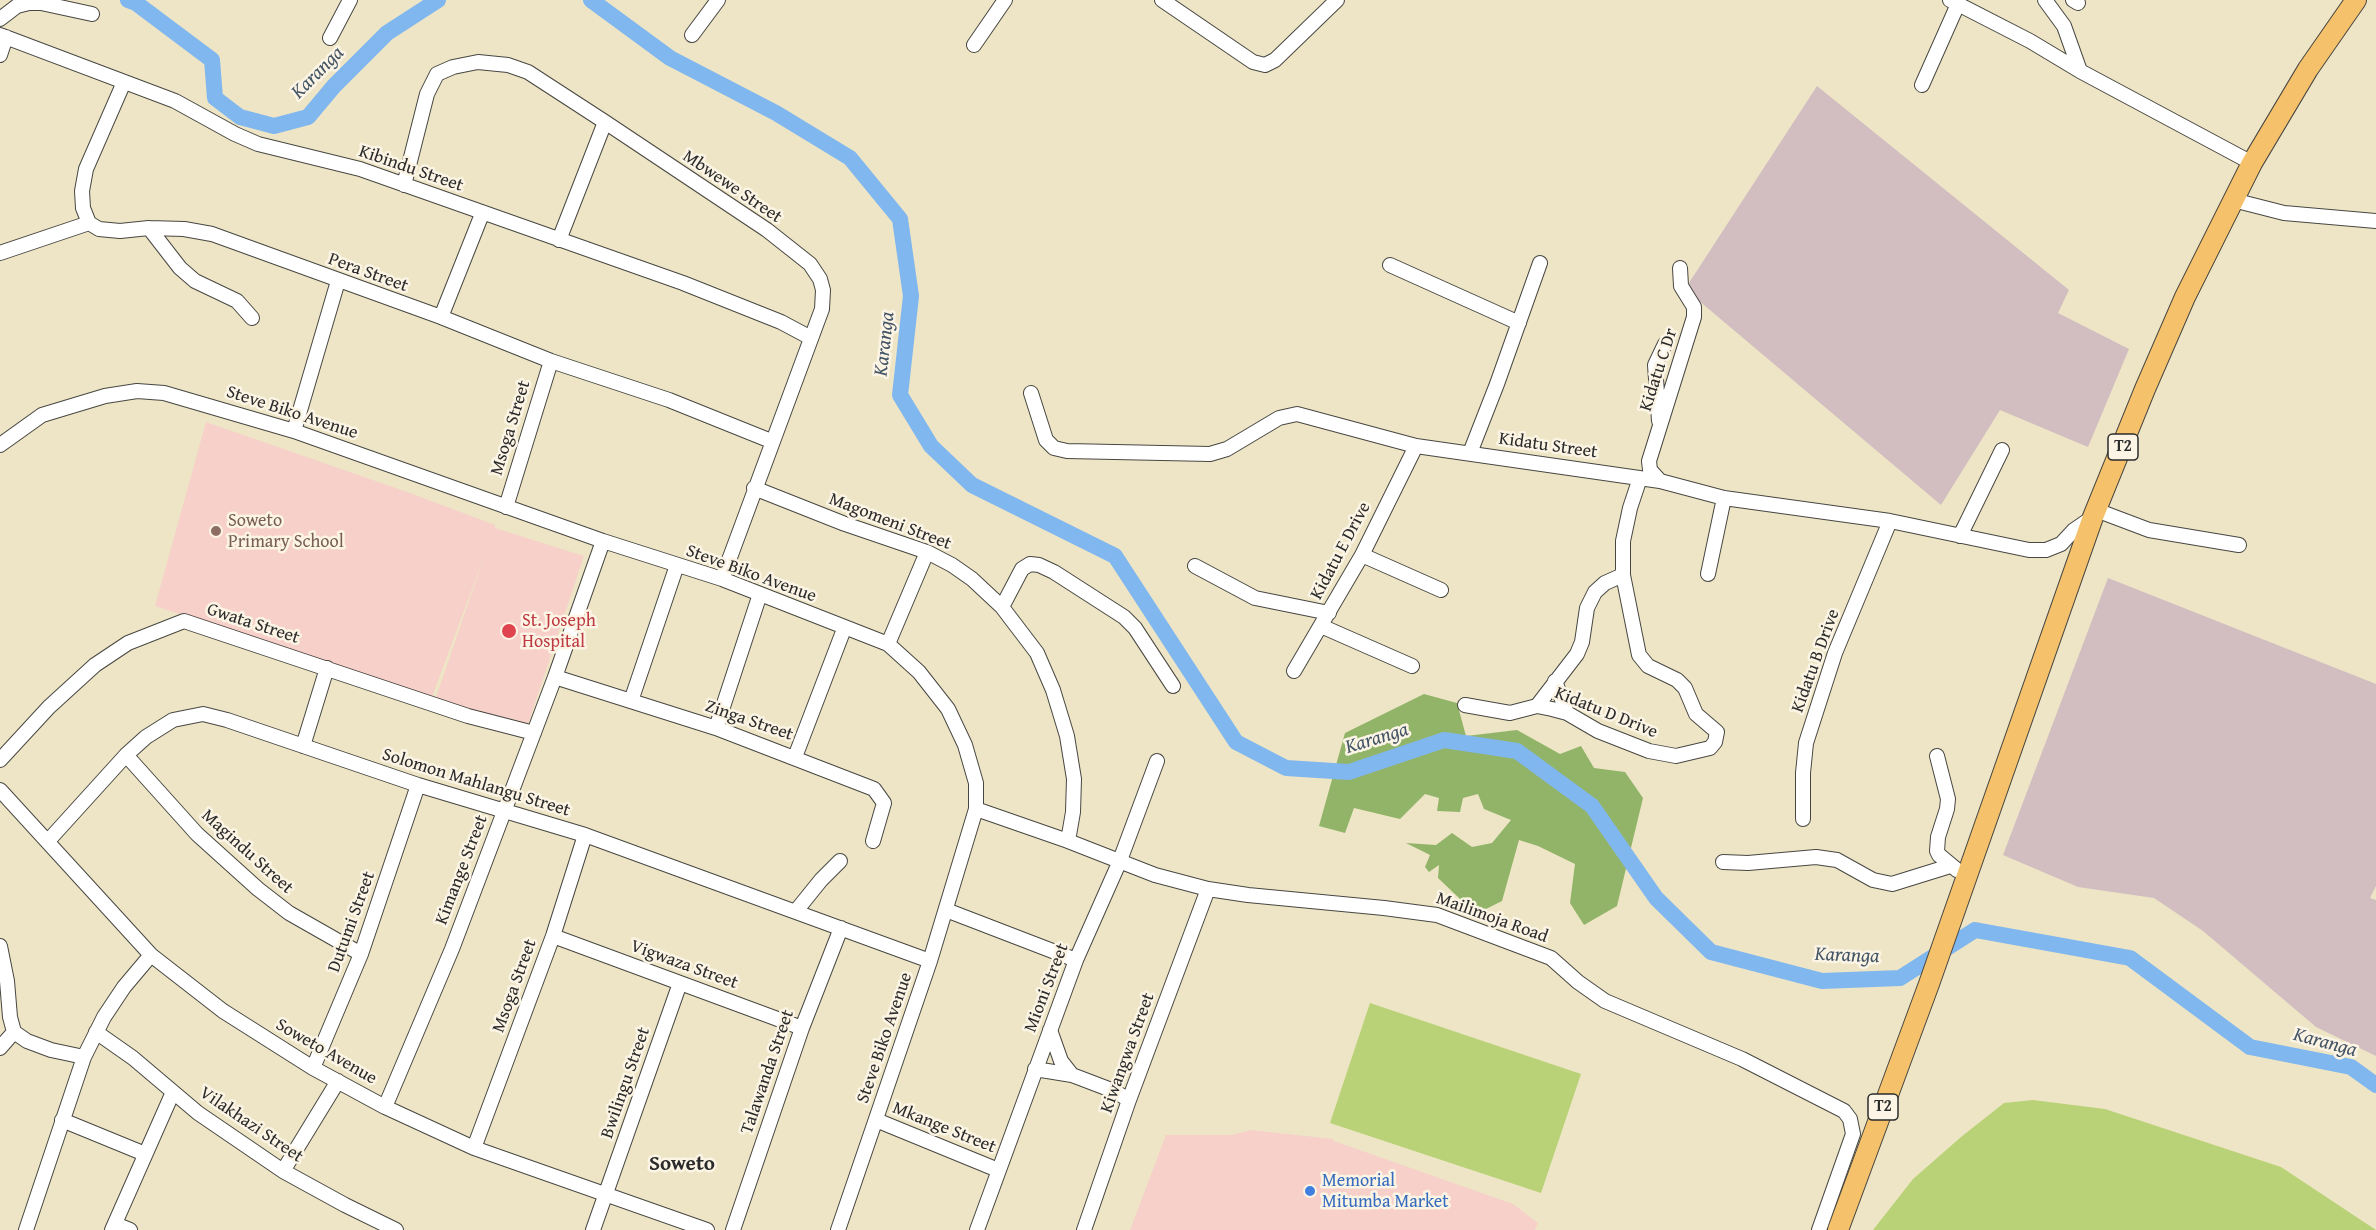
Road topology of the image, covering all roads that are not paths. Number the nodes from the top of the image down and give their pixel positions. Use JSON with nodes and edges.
{"nodes":[{"id":1,"x":350,"y":0,"type":"edge"},
{"id":2,"x":718,"y":0,"type":"edge"},
{"id":3,"x":1005,"y":0,"type":"edge"},
{"id":4,"x":1162,"y":0,"type":"edge"},
{"id":5,"x":1337,"y":0,"type":"edge"},
{"id":6,"x":2045,"y":0,"type":"edge"},
{"id":7,"x":2356,"y":0,"type":"edge"},
{"id":8,"x":1954,"y":2,"type":"edge"},
{"id":9,"x":92,"y":14,"type":"dead end"},
{"id":10,"x":0,"y":19,"type":"edge"},
{"id":11,"x":692,"y":35,"type":"dead end"},
{"id":12,"x":3,"y":36,"type":"edge"},
{"id":13,"x":330,"y":38,"type":"dead end"},
{"id":14,"x":974,"y":45,"type":"dead end"},
{"id":15,"x":0,"y":55,"type":"edge"},
{"id":16,"x":2080,"y":71,"type":"junction"},
{"id":17,"x":124,"y":82,"type":"junction"},
{"id":18,"x":1922,"y":85,"type":"dead end"},
{"id":19,"x":605,"y":122,"type":"junction"},
{"id":20,"x":2252,"y":163,"type":"junction"},
{"id":21,"x":404,"y":185,"type":"junction"},
{"id":22,"x":2233,"y":200,"type":"junction"},
{"id":23,"x":482,"y":214,"type":"junction"},
{"id":24,"x":2376,"y":221,"type":"edge"},
{"id":25,"x":89,"y":223,"type":"junction"},
{"id":26,"x":149,"y":228,"type":"junction"},
{"id":27,"x":559,"y":240,"type":"junction"},
{"id":28,"x":0,"y":253,"type":"edge"},
{"id":29,"x":1540,"y":263,"type":"dead end"},
{"id":30,"x":1390,"y":265,"type":"dead end"},
{"id":31,"x":1680,"y":268,"type":"dead end"},
{"id":32,"x":338,"y":281,"type":"junction"},
{"id":33,"x":441,"y":317,"type":"junction"},
{"id":34,"x":252,"y":318,"type":"dead end"},
{"id":35,"x":1519,"y":323,"type":"junction"},
{"id":36,"x":812,"y":338,"type":"junction"},
{"id":37,"x":1665,"y":344,"type":"dead end"},
{"id":38,"x":551,"y":361,"type":"junction"},
{"id":39,"x":1031,"y":393,"type":"dead end"},
{"id":40,"x":1660,"y":426,"type":"junction"},
{"id":41,"x":294,"y":431,"type":"junction"},
{"id":42,"x":771,"y":441,"type":"junction"},
{"id":43,"x":0,"y":445,"type":"edge"},
{"id":44,"x":1416,"y":446,"type":"junction"},
{"id":45,"x":2002,"y":450,"type":"dead end"},
{"id":46,"x":1470,"y":453,"type":"junction"},
{"id":47,"x":1640,"y":478,"type":"junction"},
{"id":48,"x":1660,"y":481,"type":"junction"},
{"id":49,"x":754,"y":488,"type":"junction"},
{"id":50,"x":1724,"y":498,"type":"junction"},
{"id":51,"x":506,"y":507,"type":"junction"},
{"id":52,"x":2095,"y":514,"type":"junction"},
{"id":53,"x":1890,"y":521,"type":"junction"},
{"id":54,"x":1960,"y":536,"type":"junction"},
{"id":55,"x":603,"y":542,"type":"junction"},
{"id":56,"x":2239,"y":545,"type":"dead end"},
{"id":57,"x":927,"y":552,"type":"junction"},
{"id":58,"x":1362,"y":555,"type":"junction"},
{"id":59,"x":677,"y":565,"type":"junction"},
{"id":60,"x":1195,"y":566,"type":"dead end"},
{"id":61,"x":1707,"y":574,"type":"dead end"},
{"id":62,"x":1623,"y":575,"type":"junction"},
{"id":63,"x":722,"y":579,"type":"junction"},
{"id":64,"x":1441,"y":590,"type":"dead end"},
{"id":65,"x":760,"y":594,"type":"junction"},
{"id":66,"x":1002,"y":607,"type":"junction"},
{"id":67,"x":1329,"y":613,"type":"junction"},
{"id":68,"x":1321,"y":626,"type":"junction"},
{"id":69,"x":844,"y":628,"type":"junction"},
{"id":70,"x":888,"y":644,"type":"junction"},
{"id":71,"x":1412,"y":666,"type":"dead end"},
{"id":72,"x":327,"y":668,"type":"junction"},
{"id":73,"x":1294,"y":671,"type":"dead end"},
{"id":74,"x":555,"y":677,"type":"junction"},
{"id":75,"x":1555,"y":681,"type":"junction"},
{"id":76,"x":1173,"y":686,"type":"dead end"},
{"id":77,"x":631,"y":701,"type":"junction"},
{"id":78,"x":1465,"y":705,"type":"dead end"},
{"id":79,"x":1537,"y":706,"type":"junction"},
{"id":80,"x":1567,"y":713,"type":"junction"},
{"id":81,"x":716,"y":728,"type":"junction"},
{"id":82,"x":534,"y":733,"type":"junction"},
{"id":83,"x":303,"y":746,"type":"junction"},
{"id":84,"x":126,"y":754,"type":"junction"},
{"id":85,"x":1937,"y":756,"type":"dead end"},
{"id":86,"x":795,"y":757,"type":"junction"},
{"id":87,"x":0,"y":760,"type":"edge"},
{"id":88,"x":1157,"y":761,"type":"dead end"},
{"id":89,"x":418,"y":785,"type":"junction"},
{"id":90,"x":0,"y":790,"type":"edge"},
{"id":91,"x":976,"y":809,"type":"junction"},
{"id":92,"x":504,"y":812,"type":"junction"},
{"id":93,"x":1803,"y":819,"type":"dead end"},
{"id":94,"x":585,"y":836,"type":"junction"},
{"id":95,"x":873,"y":841,"type":"dead end"},
{"id":96,"x":1068,"y":841,"type":"junction"},
{"id":97,"x":48,"y":842,"type":"junction"},
{"id":98,"x":840,"y":861,"type":"dead end"},
{"id":99,"x":1119,"y":862,"type":"junction"},
{"id":100,"x":1723,"y":862,"type":"dead end"},
{"id":101,"x":1958,"y":871,"type":"junction"},
{"id":102,"x":1208,"y":889,"type":"junction"},
{"id":103,"x":946,"y":910,"type":"junction"},
{"id":104,"x":796,"y":911,"type":"junction"},
{"id":105,"x":841,"y":928,"type":"junction"},
{"id":106,"x":553,"y":936,"type":"junction"},
{"id":107,"x":0,"y":946,"type":"edge"},
{"id":108,"x":361,"y":954,"type":"junction"},
{"id":109,"x":151,"y":955,"type":"junction"},
{"id":110,"x":1076,"y":960,"type":"junction"},
{"id":111,"x":930,"y":961,"type":"junction"},
{"id":112,"x":680,"y":983,"type":"junction"},
{"id":113,"x":802,"y":1028,"type":"junction"},
{"id":114,"x":1050,"y":1030,"type":"junction"},
{"id":115,"x":14,"y":1032,"type":"junction"},
{"id":116,"x":96,"y":1032,"type":"junction"},
{"id":117,"x":0,"y":1048,"type":"edge"},
{"id":118,"x":84,"y":1057,"type":"junction"},
{"id":119,"x":313,"y":1068,"type":"junction"},
{"id":120,"x":1035,"y":1069,"type":"junction"},
{"id":121,"x":1071,"y":1075,"type":"junction"},
{"id":122,"x":338,"y":1081,"type":"junction"},
{"id":123,"x":173,"y":1092,"type":"junction"},
{"id":124,"x":1129,"y":1100,"type":"junction"},
{"id":125,"x":385,"y":1107,"type":"junction"},
{"id":126,"x":62,"y":1120,"type":"junction"},
{"id":127,"x":876,"y":1120,"type":"junction"},
{"id":128,"x":474,"y":1148,"type":"junction"},
{"id":129,"x":145,"y":1154,"type":"junction"},
{"id":130,"x":998,"y":1170,"type":"junction"},
{"id":131,"x":283,"y":1171,"type":"junction"},
{"id":132,"x":606,"y":1195,"type":"junction"},
{"id":133,"x":114,"y":1227,"type":"edge"},
{"id":134,"x":26,"y":1230,"type":"edge"},
{"id":135,"x":130,"y":1230,"type":"edge"},
{"id":136,"x":396,"y":1230,"type":"edge"},
{"id":137,"x":592,"y":1230,"type":"edge"},
{"id":138,"x":707,"y":1230,"type":"edge"},
{"id":139,"x":733,"y":1230,"type":"edge"},
{"id":140,"x":838,"y":1230,"type":"edge"},
{"id":141,"x":977,"y":1230,"type":"edge"},
{"id":142,"x":1084,"y":1230,"type":"edge"},
{"id":143,"x":1819,"y":1230,"type":"edge"},
{"id":144,"x":1838,"y":1230,"type":"edge"}],
"edges":[{"from":1,"to":13,"type":"street"},
{"from":2,"to":11,"type":"street"},
{"from":3,"to":14,"type":"street"},
{"from":4,"to":5,"type":"street"},
{"from":6,"to":16,"type":"street"},
{"from":7,"to":20,"type":"highway","number":"T2"},
{"from":8,"to":16,"type":"street"},
{"from":8,"to":18,"type":"street"},
{"from":9,"to":10,"type":"street"},
{"from":12,"to":15,"type":"street"},
{"from":12,"to":17,"type":"street","name":"Kibindu Street"},
{"from":16,"to":20,"type":"street"},
{"from":17,"to":21,"type":"street","name":"Kibindu Street"},
{"from":17,"to":25,"type":"street"},
{"from":19,"to":21,"type":"street","name":"Mbwewe Street"},
{"from":19,"to":27,"type":"street"},
{"from":19,"to":36,"type":"street","name":"Mbwewe Street"},
{"from":20,"to":22,"type":"highway","number":"T2"},
{"from":21,"to":23,"type":"street","name":"Kibindu Street"},
{"from":22,"to":24,"type":"street"},
{"from":22,"to":52,"type":"highway","number":"T2"},
{"from":23,"to":27,"type":"street","name":"Kibindu Street"},
{"from":23,"to":33,"type":"street"},
{"from":25,"to":26,"type":"street","name":"Pera Street"},
{"from":25,"to":28,"type":"street"},
{"from":26,"to":32,"type":"street","name":"Pera Street"},
{"from":26,"to":34,"type":"street"},
{"from":27,"to":36,"type":"street","name":"Kibindu Street"},
{"from":29,"to":35,"type":"street"},
{"from":30,"to":35,"type":"street"},
{"from":31,"to":40,"type":"street","name":"Kidatu C Dr"},
{"from":32,"to":33,"type":"street","name":"Pera Street"},
{"from":32,"to":41,"type":"street"},
{"from":33,"to":38,"type":"street","name":"Pera Street"},
{"from":35,"to":46,"type":"street"},
{"from":36,"to":42,"type":"street","name":"Mbwewe Street"},
{"from":37,"to":40,"type":"street"},
{"from":38,"to":42,"type":"street","name":"Pera Street"},
{"from":38,"to":51,"type":"street","name":"Msoga Street"},
{"from":39,"to":44,"type":"street","name":"Kidatu Street"},
{"from":40,"to":48,"type":"street","name":"Kidatu C Dr"},
{"from":41,"to":43,"type":"street","name":"Steve Biko Avenue"},
{"from":41,"to":51,"type":"street","name":"Steve Biko Avenue"},
{"from":42,"to":49,"type":"street","name":"Mbwewe Street"},
{"from":44,"to":46,"type":"street","name":"Kidatu Street"},
{"from":44,"to":58,"type":"street","name":"Kidatu E Drive"},
{"from":45,"to":54,"type":"street"},
{"from":46,"to":47,"type":"street","name":"Kidatu Street"},
{"from":47,"to":48,"type":"street","name":"Kidatu Street"},
{"from":47,"to":62,"type":"street","name":"Kidatu D Drive"},
{"from":48,"to":50,"type":"street","name":"Kidatu Street"},
{"from":49,"to":57,"type":"street","name":"Magomeni Street"},
{"from":49,"to":63,"type":"street","name":"Mbwewe Street"},
{"from":50,"to":53,"type":"street","name":"Kidatu Street"},
{"from":50,"to":61,"type":"street"},
{"from":51,"to":55,"type":"street","name":"Steve Biko Avenue"},
{"from":52,"to":54,"type":"street","name":"Kidatu Street"},
{"from":52,"to":56,"type":"street"},
{"from":52,"to":101,"type":"highway","number":"T2"},
{"from":53,"to":54,"type":"street","name":"Kidatu Street"},
{"from":53,"to":93,"type":"street","name":"Kidatu B Drive"},
{"from":55,"to":59,"type":"street","name":"Steve Biko Avenue"},
{"from":55,"to":74,"type":"street","name":"Kimange Street"},
{"from":57,"to":66,"type":"street","name":"Magomeni Street"},
{"from":57,"to":70,"type":"street"},
{"from":58,"to":64,"type":"street"},
{"from":58,"to":67,"type":"street","name":"Kidatu E Drive"},
{"from":59,"to":63,"type":"street","name":"Steve Biko Avenue"},
{"from":59,"to":77,"type":"street"},
{"from":60,"to":67,"type":"street"},
{"from":62,"to":75,"type":"street"},
{"from":62,"to":80,"type":"street","name":"Kidatu D Drive"},
{"from":63,"to":65,"type":"street","name":"Steve Biko Avenue"},
{"from":65,"to":69,"type":"street","name":"Steve Biko Avenue"},
{"from":65,"to":81,"type":"street"},
{"from":66,"to":76,"type":"street"},
{"from":66,"to":96,"type":"street","name":"Magomeni Street"},
{"from":67,"to":68,"type":"street","name":"Kidatu E Drive"},
{"from":68,"to":71,"type":"street"},
{"from":68,"to":73,"type":"street","name":"Kidatu E Drive"},
{"from":69,"to":70,"type":"street","name":"Steve Biko Avenue"},
{"from":69,"to":86,"type":"street"},
{"from":70,"to":91,"type":"street","name":"Steve Biko Avenue"},
{"from":72,"to":82,"type":"street","name":"Gwata Street"},
{"from":72,"to":83,"type":"street"},
{"from":72,"to":87,"type":"street","name":"Gwata Street"},
{"from":74,"to":77,"type":"street","name":"Zinga Street"},
{"from":74,"to":82,"type":"street","name":"Kimange Street"},
{"from":75,"to":79,"type":"street"},
{"from":75,"to":80,"type":"street"},
{"from":77,"to":81,"type":"street","name":"Zinga Street"},
{"from":78,"to":79,"type":"street","name":"Kidatu D Drive"},
{"from":79,"to":80,"type":"street","name":"Kidatu D Drive"},
{"from":81,"to":86,"type":"street","name":"Zinga Street"},
{"from":82,"to":92,"type":"street","name":"Kimange Street"},
{"from":83,"to":84,"type":"street","name":"Solomon Mahlangu Street"},
{"from":83,"to":89,"type":"street","name":"Solomon Mahlangu Street"},
{"from":84,"to":97,"type":"street","name":"Solomon Mahlangu Street"},
{"from":84,"to":108,"type":"street","name":"Magindu Street"},
{"from":85,"to":101,"type":"street"},
{"from":86,"to":95,"type":"street","name":"Zinga Street"},
{"from":88,"to":99,"type":"street","name":"Mioni Street"},
{"from":89,"to":92,"type":"street","name":"Solomon Mahlangu Street"},
{"from":89,"to":108,"type":"street","name":"Dutumi Street"},
{"from":90,"to":97,"type":"street","name":"Soweto Avenue"},
{"from":91,"to":96,"type":"street","name":"Mailimoja Road"},
{"from":91,"to":103,"type":"street","name":"Steve Biko Avenue"},
{"from":92,"to":94,"type":"street","name":"Solomon Mahlangu Street"},
{"from":92,"to":125,"type":"street","name":"Kimange Street"},
{"from":94,"to":104,"type":"street","name":"Solomon Mahlangu Street"},
{"from":94,"to":106,"type":"street","name":"Msoga Street"},
{"from":96,"to":99,"type":"street","name":"Mailimoja Road"},
{"from":97,"to":109,"type":"street","name":"Soweto Avenue"},
{"from":98,"to":104,"type":"street"},
{"from":99,"to":102,"type":"street","name":"Mailimoja Road"},
{"from":99,"to":110,"type":"street","name":"Mioni Street"},
{"from":100,"to":101,"type":"street"},
{"from":101,"to":144,"type":"highway","number":"T2"},
{"from":102,"to":124,"type":"street","name":"Kiwangwa Street"},
{"from":102,"to":143,"type":"street","name":"Mailimoja Road"},
{"from":103,"to":110,"type":"street"},
{"from":103,"to":111,"type":"street","name":"Steve Biko Avenue"},
{"from":104,"to":105,"type":"street","name":"Solomon Mahlangu Street"},
{"from":105,"to":111,"type":"street","name":"Solomon Mahlangu Street"},
{"from":105,"to":113,"type":"street","name":"Talawanda Street"},
{"from":106,"to":112,"type":"street","name":"Vigwaza Street"},
{"from":106,"to":128,"type":"street","name":"Msoga Street"},
{"from":107,"to":115,"type":"street"},
{"from":108,"to":119,"type":"street","name":"Dutumi Street"},
{"from":109,"to":116,"type":"street"},
{"from":109,"to":119,"type":"street","name":"Soweto Avenue"},
{"from":110,"to":114,"type":"street","name":"Mioni Street"},
{"from":111,"to":127,"type":"street","name":"Steve Biko Avenue"},
{"from":112,"to":113,"type":"street","name":"Vigwaza Street"},
{"from":112,"to":132,"type":"street","name":"Bwilingu Street"},
{"from":113,"to":139,"type":"street","name":"Talawanda Street"},
{"from":114,"to":120,"type":"street","name":"Mioni Street"},
{"from":114,"to":121,"type":"street"},
{"from":115,"to":117,"type":"street"},
{"from":115,"to":118,"type":"street"},
{"from":116,"to":118,"type":"street"},
{"from":116,"to":123,"type":"street","name":"Vilakhazi Street"},
{"from":118,"to":126,"type":"street"},
{"from":119,"to":122,"type":"street","name":"Soweto Avenue"},
{"from":120,"to":121,"type":"street"},
{"from":120,"to":130,"type":"street","name":"Mioni Street"},
{"from":121,"to":124,"type":"street"},
{"from":122,"to":125,"type":"street","name":"Soweto Avenue"},
{"from":122,"to":131,"type":"street"},
{"from":123,"to":129,"type":"street"},
{"from":123,"to":131,"type":"street","name":"Vilakhazi Street"},
{"from":124,"to":142,"type":"street","name":"Kiwangwa Street"},
{"from":125,"to":128,"type":"street","name":"Soweto Avenue"},
{"from":126,"to":129,"type":"street"},
{"from":126,"to":134,"type":"street"},
{"from":127,"to":130,"type":"street","name":"Mkange Street"},
{"from":127,"to":140,"type":"street","name":"Steve Biko Avenue"},
{"from":128,"to":132,"type":"street","name":"Soweto Avenue"},
{"from":129,"to":133,"type":"street"},
{"from":130,"to":141,"type":"street","name":"Mioni Street"},
{"from":131,"to":136,"type":"street","name":"Vilakhazi Street"},
{"from":132,"to":137,"type":"street","name":"Bwilingu Street"},
{"from":132,"to":138,"type":"street","name":"Soweto Avenue"},
{"from":133,"to":135,"type":"street"}]}
